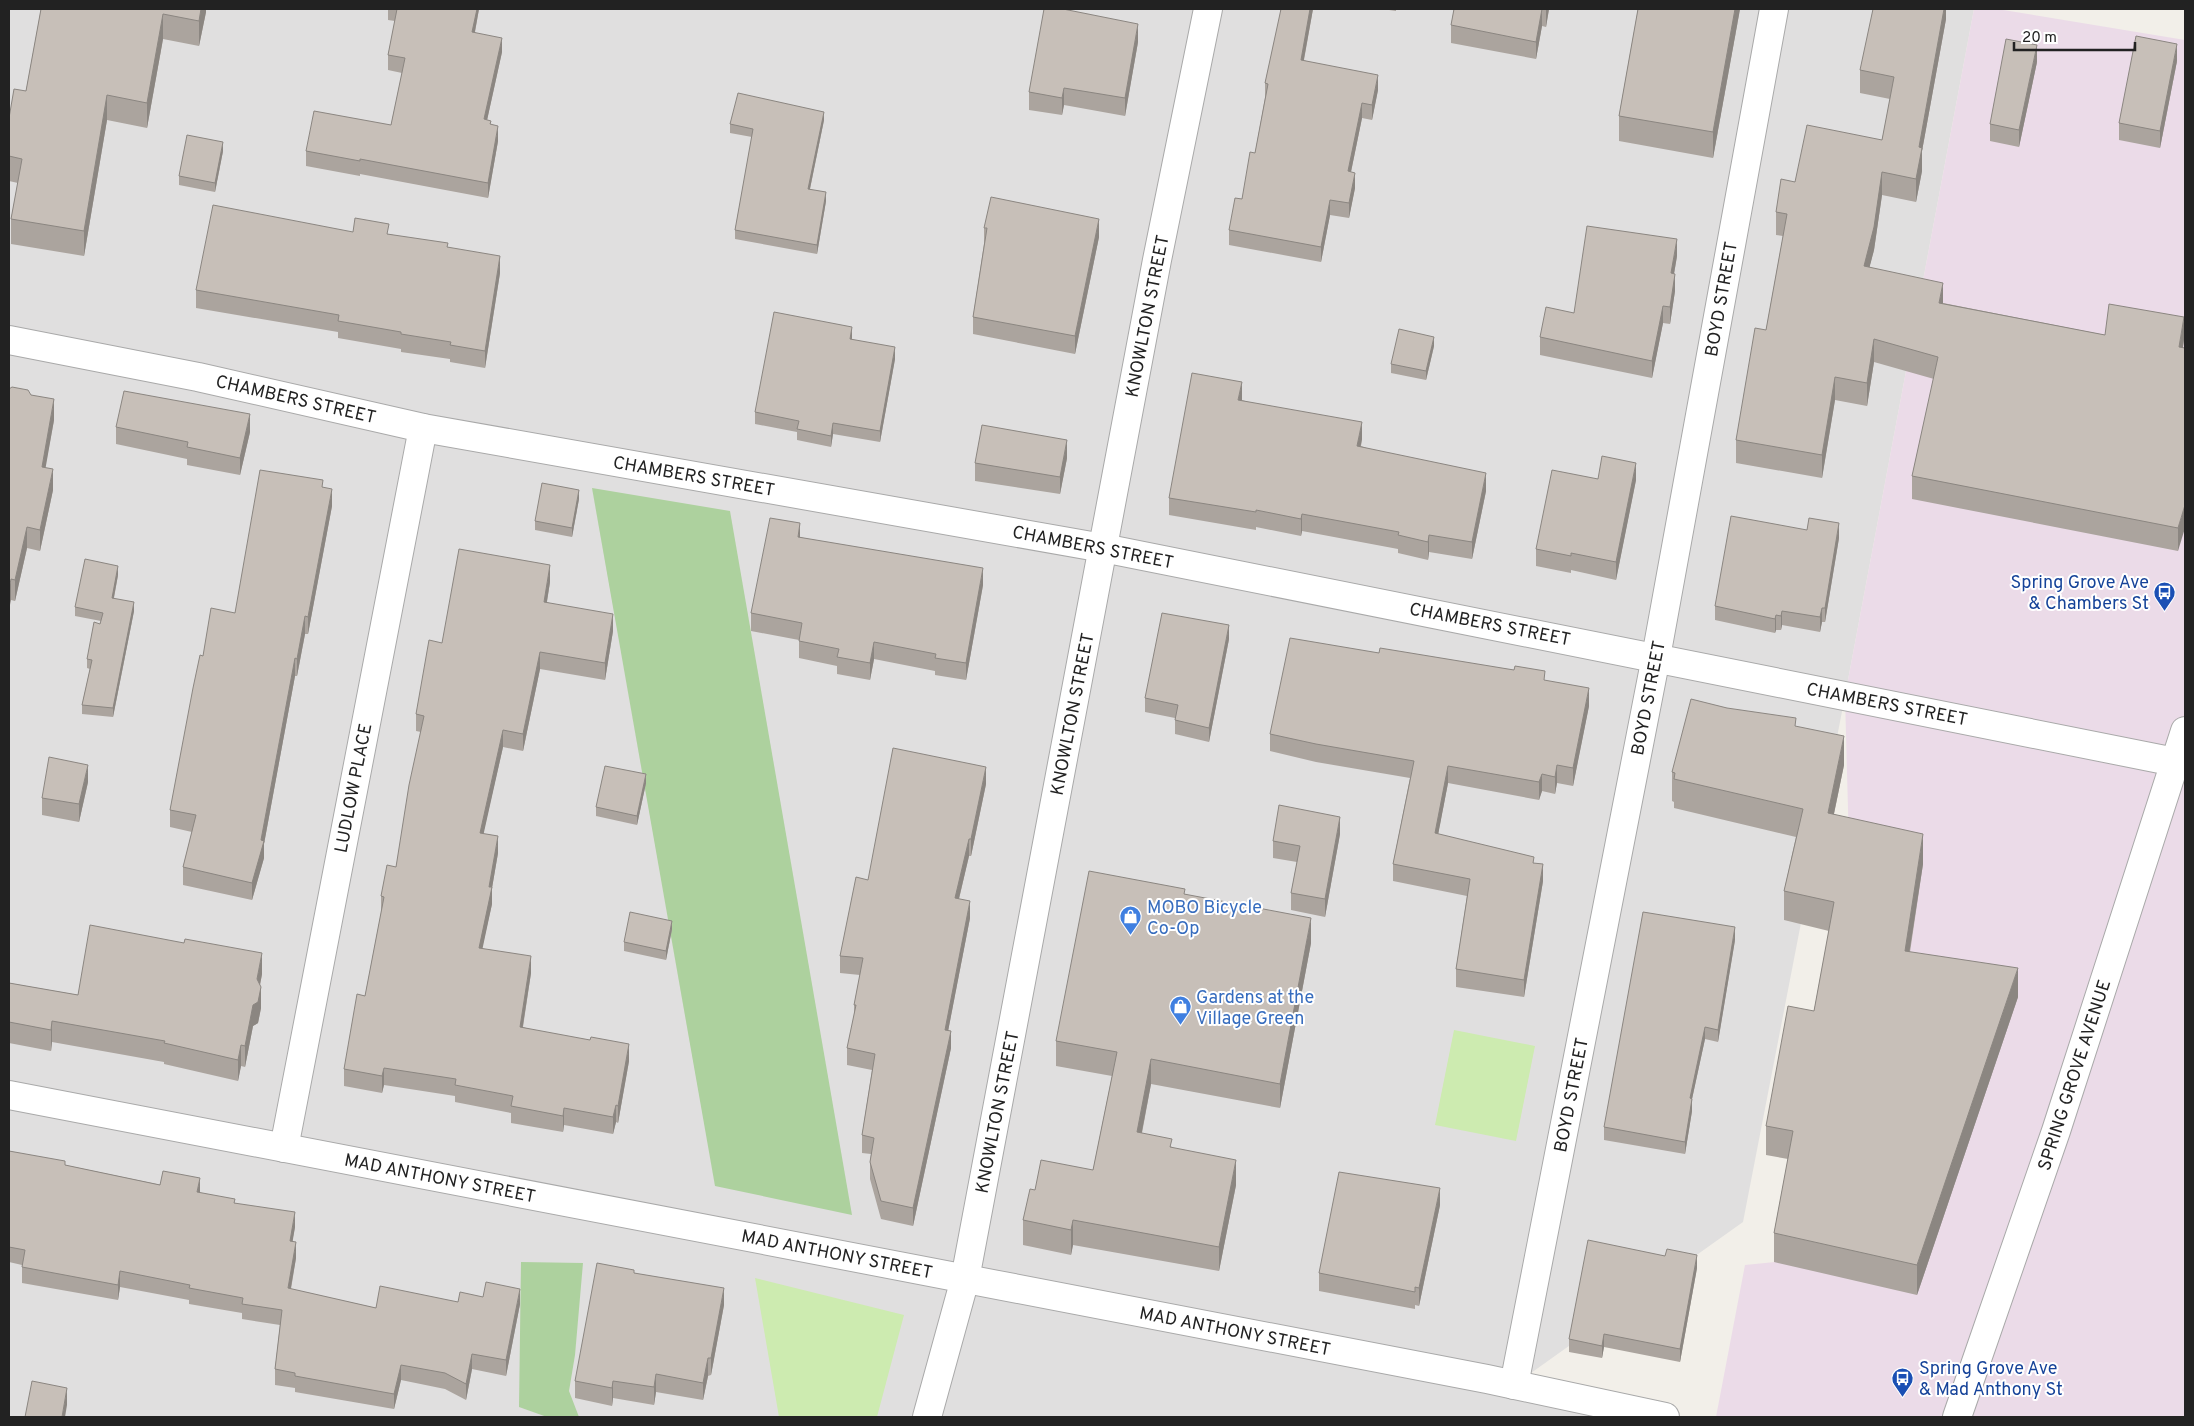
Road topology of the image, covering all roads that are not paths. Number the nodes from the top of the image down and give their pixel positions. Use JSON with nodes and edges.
{"nodes":[{"id":1,"x":1208,"y":9,"type":"edge"},
{"id":2,"x":1774,"y":9,"type":"edge"},
{"id":3,"x":9,"y":340,"type":"edge"},
{"id":4,"x":423,"y":428,"type":"junction"},
{"id":5,"x":1103,"y":548,"type":"junction"},
{"id":6,"x":1656,"y":657,"type":"junction"},
{"id":7,"x":2185,"y":731,"type":"edge"},
{"id":8,"x":2175,"y":762,"type":"junction"},
{"id":9,"x":9,"y":1095,"type":"edge"},
{"id":10,"x":284,"y":1148,"type":"junction"},
{"id":11,"x":965,"y":1279,"type":"junction"},
{"id":12,"x":1514,"y":1385,"type":"junction"},
{"id":13,"x":927,"y":1417,"type":"edge"},
{"id":14,"x":1665,"y":1417,"type":"edge"},
{"id":15,"x":1957,"y":1417,"type":"edge"}],
"edges":[{"from":1,"to":5,"type":"street","name":"KNOWLTON STREET"},
{"from":2,"to":6,"type":"street","name":"BOYD STREET"},
{"from":3,"to":4,"type":"street","name":"CHAMBERS STREET"},
{"from":4,"to":5,"type":"street","name":"CHAMBERS STREET"},
{"from":4,"to":10,"type":"street","name":"LUDLOW PLACE"},
{"from":5,"to":6,"type":"street","name":"CHAMBERS STREET"},
{"from":5,"to":11,"type":"street","name":"KNOWLTON STREET"},
{"from":6,"to":8,"type":"street","name":"CHAMBERS STREET"},
{"from":6,"to":12,"type":"street","name":"BOYD STREET"},
{"from":7,"to":8,"type":"street","name":"SPRING GROVE AVENUE"},
{"from":8,"to":15,"type":"street","name":"SPRING GROVE AVENUE"},
{"from":9,"to":10,"type":"street","name":"MAD ANTHONY STREET"},
{"from":10,"to":11,"type":"street","name":"MAD ANTHONY STREET"},
{"from":11,"to":12,"type":"street","name":"MAD ANTHONY STREET"},
{"from":11,"to":13,"type":"street","name":"KNOWLTON STREET"},
{"from":12,"to":14,"type":"street","name":"MAD ANTHONY STREET"}]}
